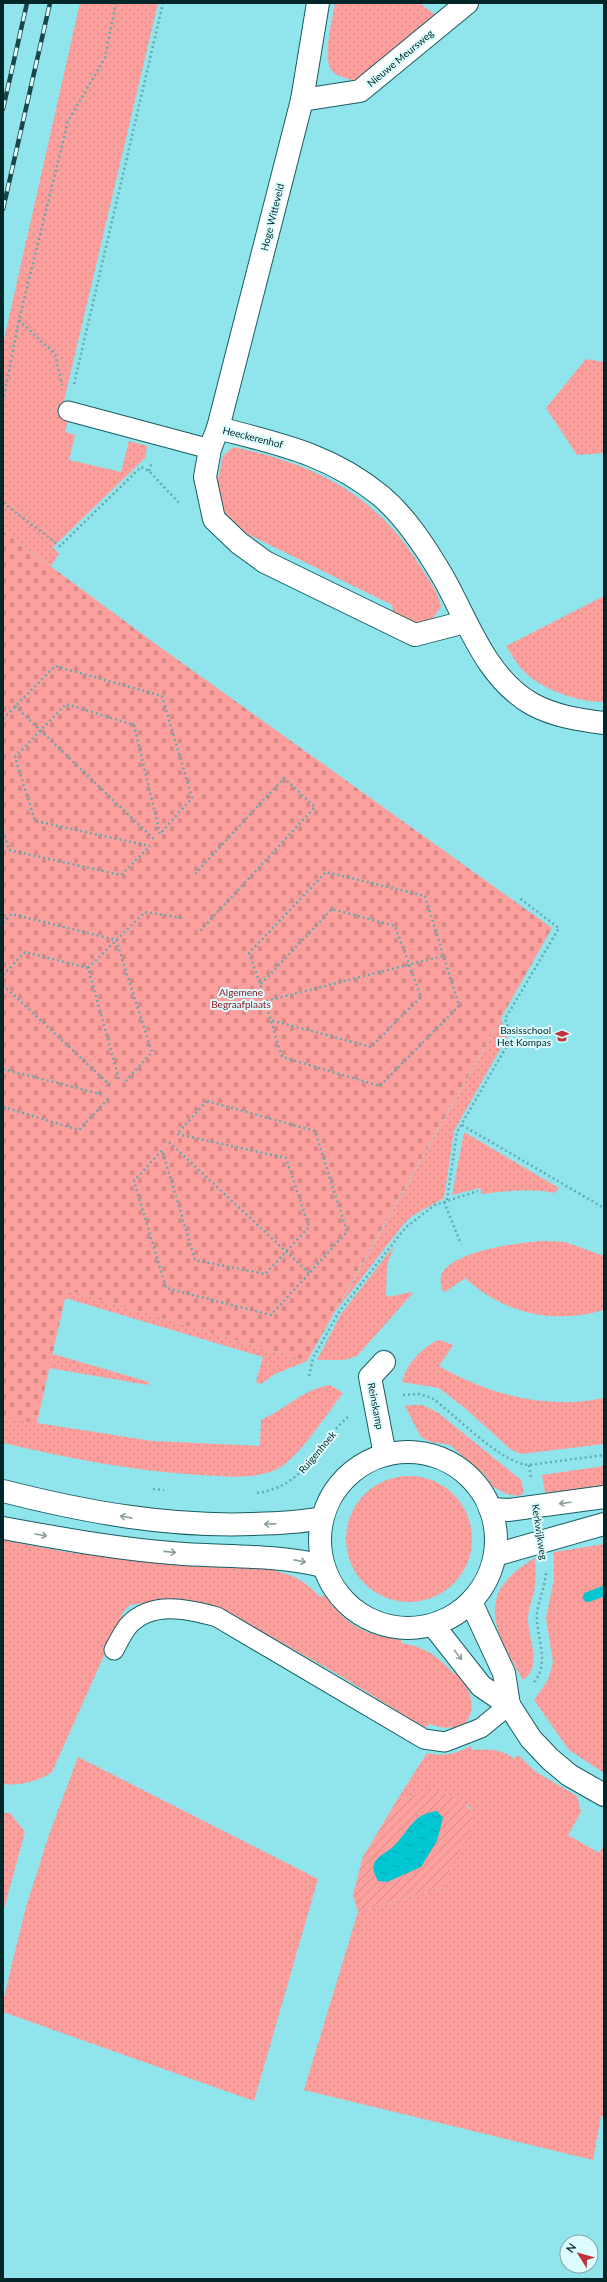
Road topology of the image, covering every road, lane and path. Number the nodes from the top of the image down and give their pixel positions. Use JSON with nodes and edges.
{"nodes":[{"id":1,"x":116,"y":3,"type":"edge"},
{"id":2,"x":163,"y":3,"type":"edge"},
{"id":3,"x":318,"y":3,"type":"edge"},
{"id":4,"x":467,"y":3,"type":"edge"},
{"id":5,"x":302,"y":100,"type":"junction"},
{"id":6,"x":19,"y":320,"type":"junction"},
{"id":7,"x":3,"y":401,"type":"edge"},
{"id":8,"x":68,"y":411,"type":"junction"},
{"id":9,"x":218,"y":428,"type":"junction"},
{"id":10,"x":210,"y":449,"type":"junction"},
{"id":11,"x":149,"y":471,"type":"dead end"},
{"id":12,"x":3,"y":503,"type":"edge"},
{"id":13,"x":465,"y":622,"type":"junction"},
{"id":14,"x":15,"y":706,"type":"junction"},
{"id":15,"x":3,"y":719,"type":"edge"},
{"id":16,"x":604,"y":723,"type":"edge"},
{"id":17,"x":41,"y":730,"type":"junction"},
{"id":18,"x":3,"y":831,"type":"edge"},
{"id":19,"x":155,"y":840,"type":"dead end"},
{"id":20,"x":195,"y":874,"type":"dead end"},
{"id":21,"x":518,"y":898,"type":"dead end"},
{"id":22,"x":183,"y":918,"type":"dead end"},
{"id":23,"x":3,"y":923,"type":"edge"},
{"id":24,"x":200,"y":931,"type":"dead end"},
{"id":25,"x":116,"y":940,"type":"junction"},
{"id":26,"x":443,"y":956,"type":"junction"},
{"id":27,"x":409,"y":964,"type":"junction"},
{"id":28,"x":88,"y":968,"type":"junction"},
{"id":29,"x":3,"y":975,"type":"edge"},
{"id":30,"x":261,"y":984,"type":"junction"},
{"id":31,"x":3,"y":985,"type":"edge"},
{"id":32,"x":263,"y":992,"type":"dead end"},
{"id":33,"x":266,"y":1001,"type":"dead end"},
{"id":34,"x":268,"y":1011,"type":"dead end"},
{"id":35,"x":271,"y":1020,"type":"junction"},
{"id":36,"x":3,"y":1069,"type":"edge"},
{"id":37,"x":120,"y":1079,"type":"dead end"},
{"id":38,"x":124,"y":1083,"type":"dead end"},
{"id":39,"x":112,"y":1087,"type":"dead end"},
{"id":40,"x":105,"y":1094,"type":"dead end"},
{"id":41,"x":109,"y":1098,"type":"dead end"},
{"id":42,"x":3,"y":1107,"type":"edge"},
{"id":43,"x":462,"y":1125,"type":"junction"},
{"id":44,"x":169,"y":1142,"type":"dead end"},
{"id":45,"x":478,"y":1191,"type":"dead end"},
{"id":46,"x":447,"y":1200,"type":"junction"},
{"id":47,"x":444,"y":1202,"type":"junction"},
{"id":48,"x":604,"y":1208,"type":"edge"},
{"id":49,"x":461,"y":1244,"type":"dead end"},
{"id":50,"x":286,"y":1252,"type":"junction"},
{"id":51,"x":309,"y":1273,"type":"junction"},
{"id":52,"x":384,"y":1362,"type":"dead end"},
{"id":53,"x":309,"y":1376,"type":"dead end"},
{"id":54,"x":376,"y":1406,"type":"junction"},
{"id":55,"x":604,"y":1454,"type":"edge"},
{"id":56,"x":385,"y":1455,"type":"junction"},
{"id":57,"x":529,"y":1465,"type":"junction"},
{"id":58,"x":145,"y":1488,"type":"dead end"},
{"id":59,"x":168,"y":1490,"type":"dead end"},
{"id":60,"x":3,"y":1491,"type":"edge"},
{"id":61,"x":250,"y":1494,"type":"dead end"},
{"id":62,"x":604,"y":1498,"type":"edge"},
{"id":63,"x":536,"y":1506,"type":"junction"},
{"id":64,"x":490,"y":1508,"type":"junction"},
{"id":65,"x":322,"y":1518,"type":"junction"},
{"id":66,"x":604,"y":1524,"type":"edge"},
{"id":67,"x":3,"y":1528,"type":"edge"},
{"id":68,"x":543,"y":1541,"type":"junction"},
{"id":69,"x":495,"y":1555,"type":"junction"},
{"id":70,"x":323,"y":1566,"type":"junction"},
{"id":71,"x":471,"y":1602,"type":"junction"},
{"id":72,"x":433,"y":1625,"type":"junction"},
{"id":73,"x":114,"y":1650,"type":"dead end"},
{"id":74,"x":509,"y":1706,"type":"junction"},
{"id":75,"x":604,"y":1795,"type":"edge"}],
"edges":[{"from":1,"to":6,"type":"path"},
{"from":2,"to":8,"type":"path"},
{"from":3,"to":5,"type":"street","name":"Hoge Witteveld"},
{"from":4,"to":5,"type":"street","name":"Nieuwe Meursweg"},
{"from":5,"to":9,"type":"street","name":"Hoge Witteveld"},
{"from":6,"to":7,"type":"path"},
{"from":6,"to":8,"type":"path"},
{"from":8,"to":10,"type":"lane"},
{"from":9,"to":10,"type":"street","name":"Heeckerenhof"},
{"from":9,"to":13,"type":"street","name":"Heeckerenhof"},
{"from":10,"to":13,"type":"street","name":"Heeckerenhof"},
{"from":11,"to":12,"type":"path"},
{"from":13,"to":16,"type":"street","name":"Heeckerenhof"},
{"from":14,"to":15,"type":"path"},
{"from":14,"to":17,"type":"path"},
{"from":14,"to":17,"type":"path"},
{"from":17,"to":18,"type":"path"},
{"from":17,"to":19,"type":"path"},
{"from":20,"to":24,"type":"path"},
{"from":21,"to":43,"type":"path"},
{"from":22,"to":25,"type":"path"},
{"from":23,"to":25,"type":"path"},
{"from":25,"to":28,"type":"path"},
{"from":25,"to":38,"type":"path"},
{"from":26,"to":27,"type":"path"},
{"from":26,"to":30,"type":"path"},
{"from":26,"to":35,"type":"path"},
{"from":27,"to":30,"type":"path"},
{"from":27,"to":33,"type":"path"},
{"from":27,"to":35,"type":"path"},
{"from":28,"to":29,"type":"path"},
{"from":28,"to":37,"type":"path"},
{"from":30,"to":32,"type":"path"},
{"from":31,"to":39,"type":"path"},
{"from":34,"to":35,"type":"path"},
{"from":36,"to":40,"type":"path"},
{"from":41,"to":42,"type":"path"},
{"from":43,"to":46,"type":"path"},
{"from":43,"to":48,"type":"path"},
{"from":44,"to":50,"type":"path"},
{"from":45,"to":46,"type":"path"},
{"from":46,"to":47,"type":"path"},
{"from":47,"to":49,"type":"path"},
{"from":47,"to":53,"type":"path"},
{"from":50,"to":51,"type":"path"},
{"from":50,"to":51,"type":"path"},
{"from":50,"to":51,"type":"path"},
{"from":52,"to":54,"type":"street","name":"Reinskamp"},
{"from":54,"to":56,"type":"street","name":"Reinskamp"},
{"from":54,"to":57,"type":"path","name":"Ruigenhoek"},
{"from":54,"to":61,"type":"path","name":"Ruigenhoek"},
{"from":55,"to":57,"type":"path","name":"Ruigenhoek"},
{"from":56,"to":64,"type":"street"},
{"from":56,"to":65,"type":"street"},
{"from":57,"to":63,"type":"path","name":"Kerkwijkweg"},
{"from":58,"to":59,"type":"path"},
{"from":65,"to":60,"type":"street","one_way":true},
{"from":62,"to":63,"type":"street","one_way":true},
{"from":63,"to":64,"type":"street"},
{"from":64,"to":69,"type":"street"},
{"from":65,"to":70,"type":"street"},
{"from":66,"to":68,"type":"street"},
{"from":67,"to":70,"type":"street","one_way":true},
{"from":68,"to":69,"type":"street"},
{"from":68,"to":74,"type":"path","name":"Kerkwijkweg"},
{"from":69,"to":71,"type":"street"},
{"from":70,"to":72,"type":"street"},
{"from":71,"to":72,"type":"street"},
{"from":71,"to":74,"type":"street"},
{"from":72,"to":74,"type":"street","one_way":true},
{"from":73,"to":74,"type":"lane"},
{"from":74,"to":75,"type":"street"}]}
